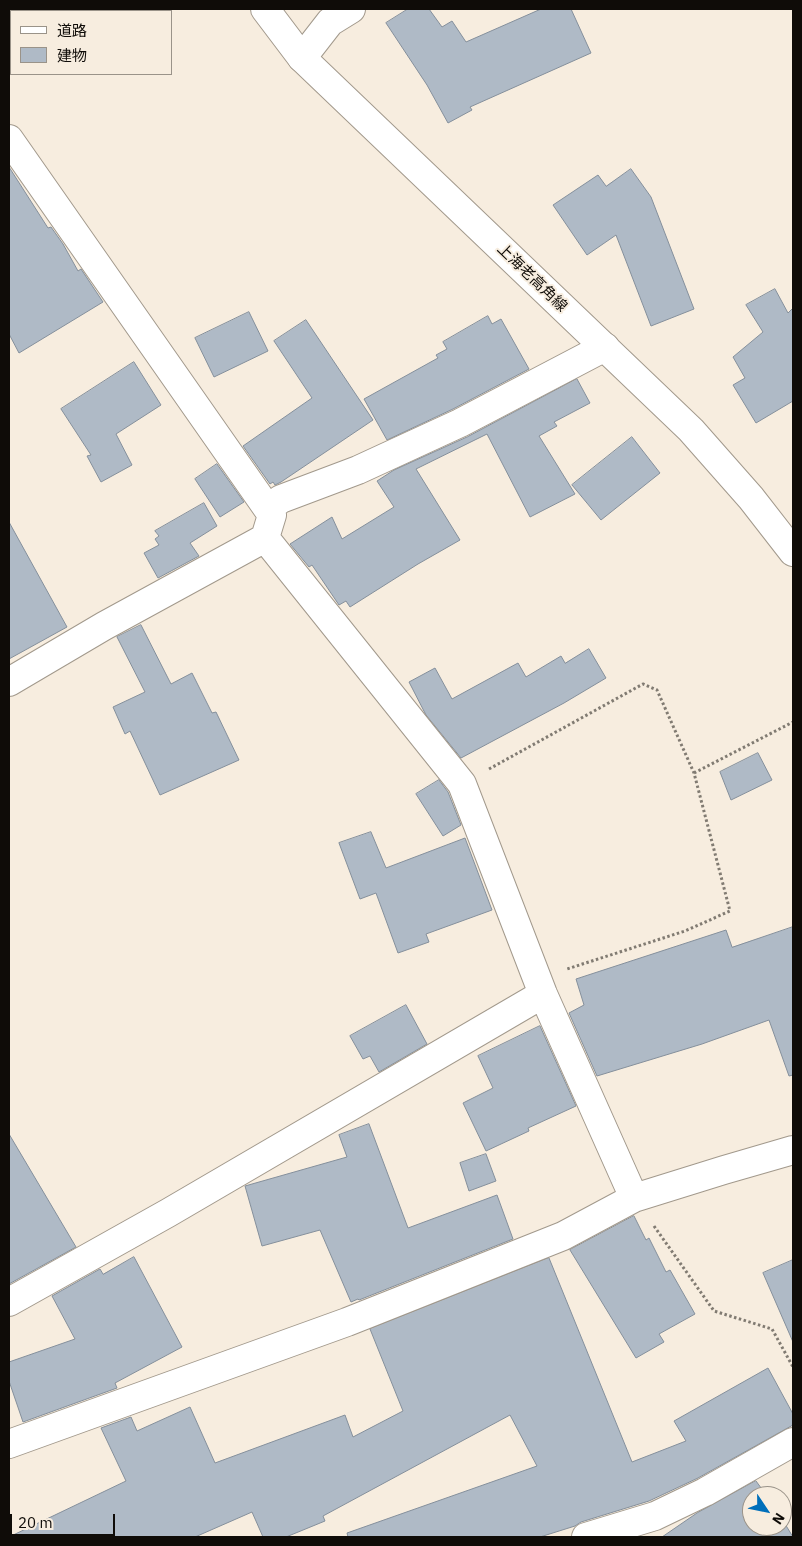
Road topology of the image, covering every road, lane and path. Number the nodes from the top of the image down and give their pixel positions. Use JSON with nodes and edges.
{"nodes":[{"id":1,"x":266,"y":9,"type":"edge"},
{"id":2,"x":351,"y":9,"type":"edge"},
{"id":3,"x":302,"y":58,"type":"junction"},
{"id":4,"x":9,"y":139,"type":"edge"},
{"id":5,"x":605,"y":347,"type":"junction"},
{"id":6,"x":268,"y":508,"type":"junction"},
{"id":7,"x":265,"y":538,"type":"junction"},
{"id":8,"x":793,"y":552,"type":"edge"},
{"id":9,"x":9,"y":682,"type":"edge"},
{"id":10,"x":793,"y":722,"type":"edge"},
{"id":11,"x":694,"y":773,"type":"junction"},
{"id":12,"x":462,"y":784,"type":"junction"},
{"id":13,"x":540,"y":986,"type":"junction"},
{"id":14,"x":793,"y":1150,"type":"edge"},
{"id":15,"x":634,"y":1198,"type":"junction"},
{"id":16,"x":9,"y":1302,"type":"edge"},
{"id":17,"x":793,"y":1368,"type":"edge"},
{"id":18,"x":793,"y":1442,"type":"edge"},
{"id":19,"x":9,"y":1444,"type":"edge"},
{"id":20,"x":586,"y":1537,"type":"edge"}],
"edges":[{"from":1,"to":3,"type":"street","name":"上海老高角線"},
{"from":2,"to":3,"type":"street"},
{"from":3,"to":5,"type":"street","name":"上海老高角線"},
{"from":4,"to":6,"type":"street"},
{"from":5,"to":6,"type":"street"},
{"from":5,"to":8,"type":"street","name":"上海老高角線"},
{"from":6,"to":7,"type":"street"},
{"from":7,"to":9,"type":"street"},
{"from":7,"to":12,"type":"street"},
{"from":10,"to":11,"type":"path"},
{"from":11,"to":12,"type":"path"},
{"from":11,"to":13,"type":"path"},
{"from":12,"to":13,"type":"street"},
{"from":13,"to":15,"type":"street"},
{"from":13,"to":16,"type":"street"},
{"from":14,"to":15,"type":"street"},
{"from":15,"to":17,"type":"path"},
{"from":15,"to":19,"type":"street"},
{"from":18,"to":20,"type":"street"}]}
